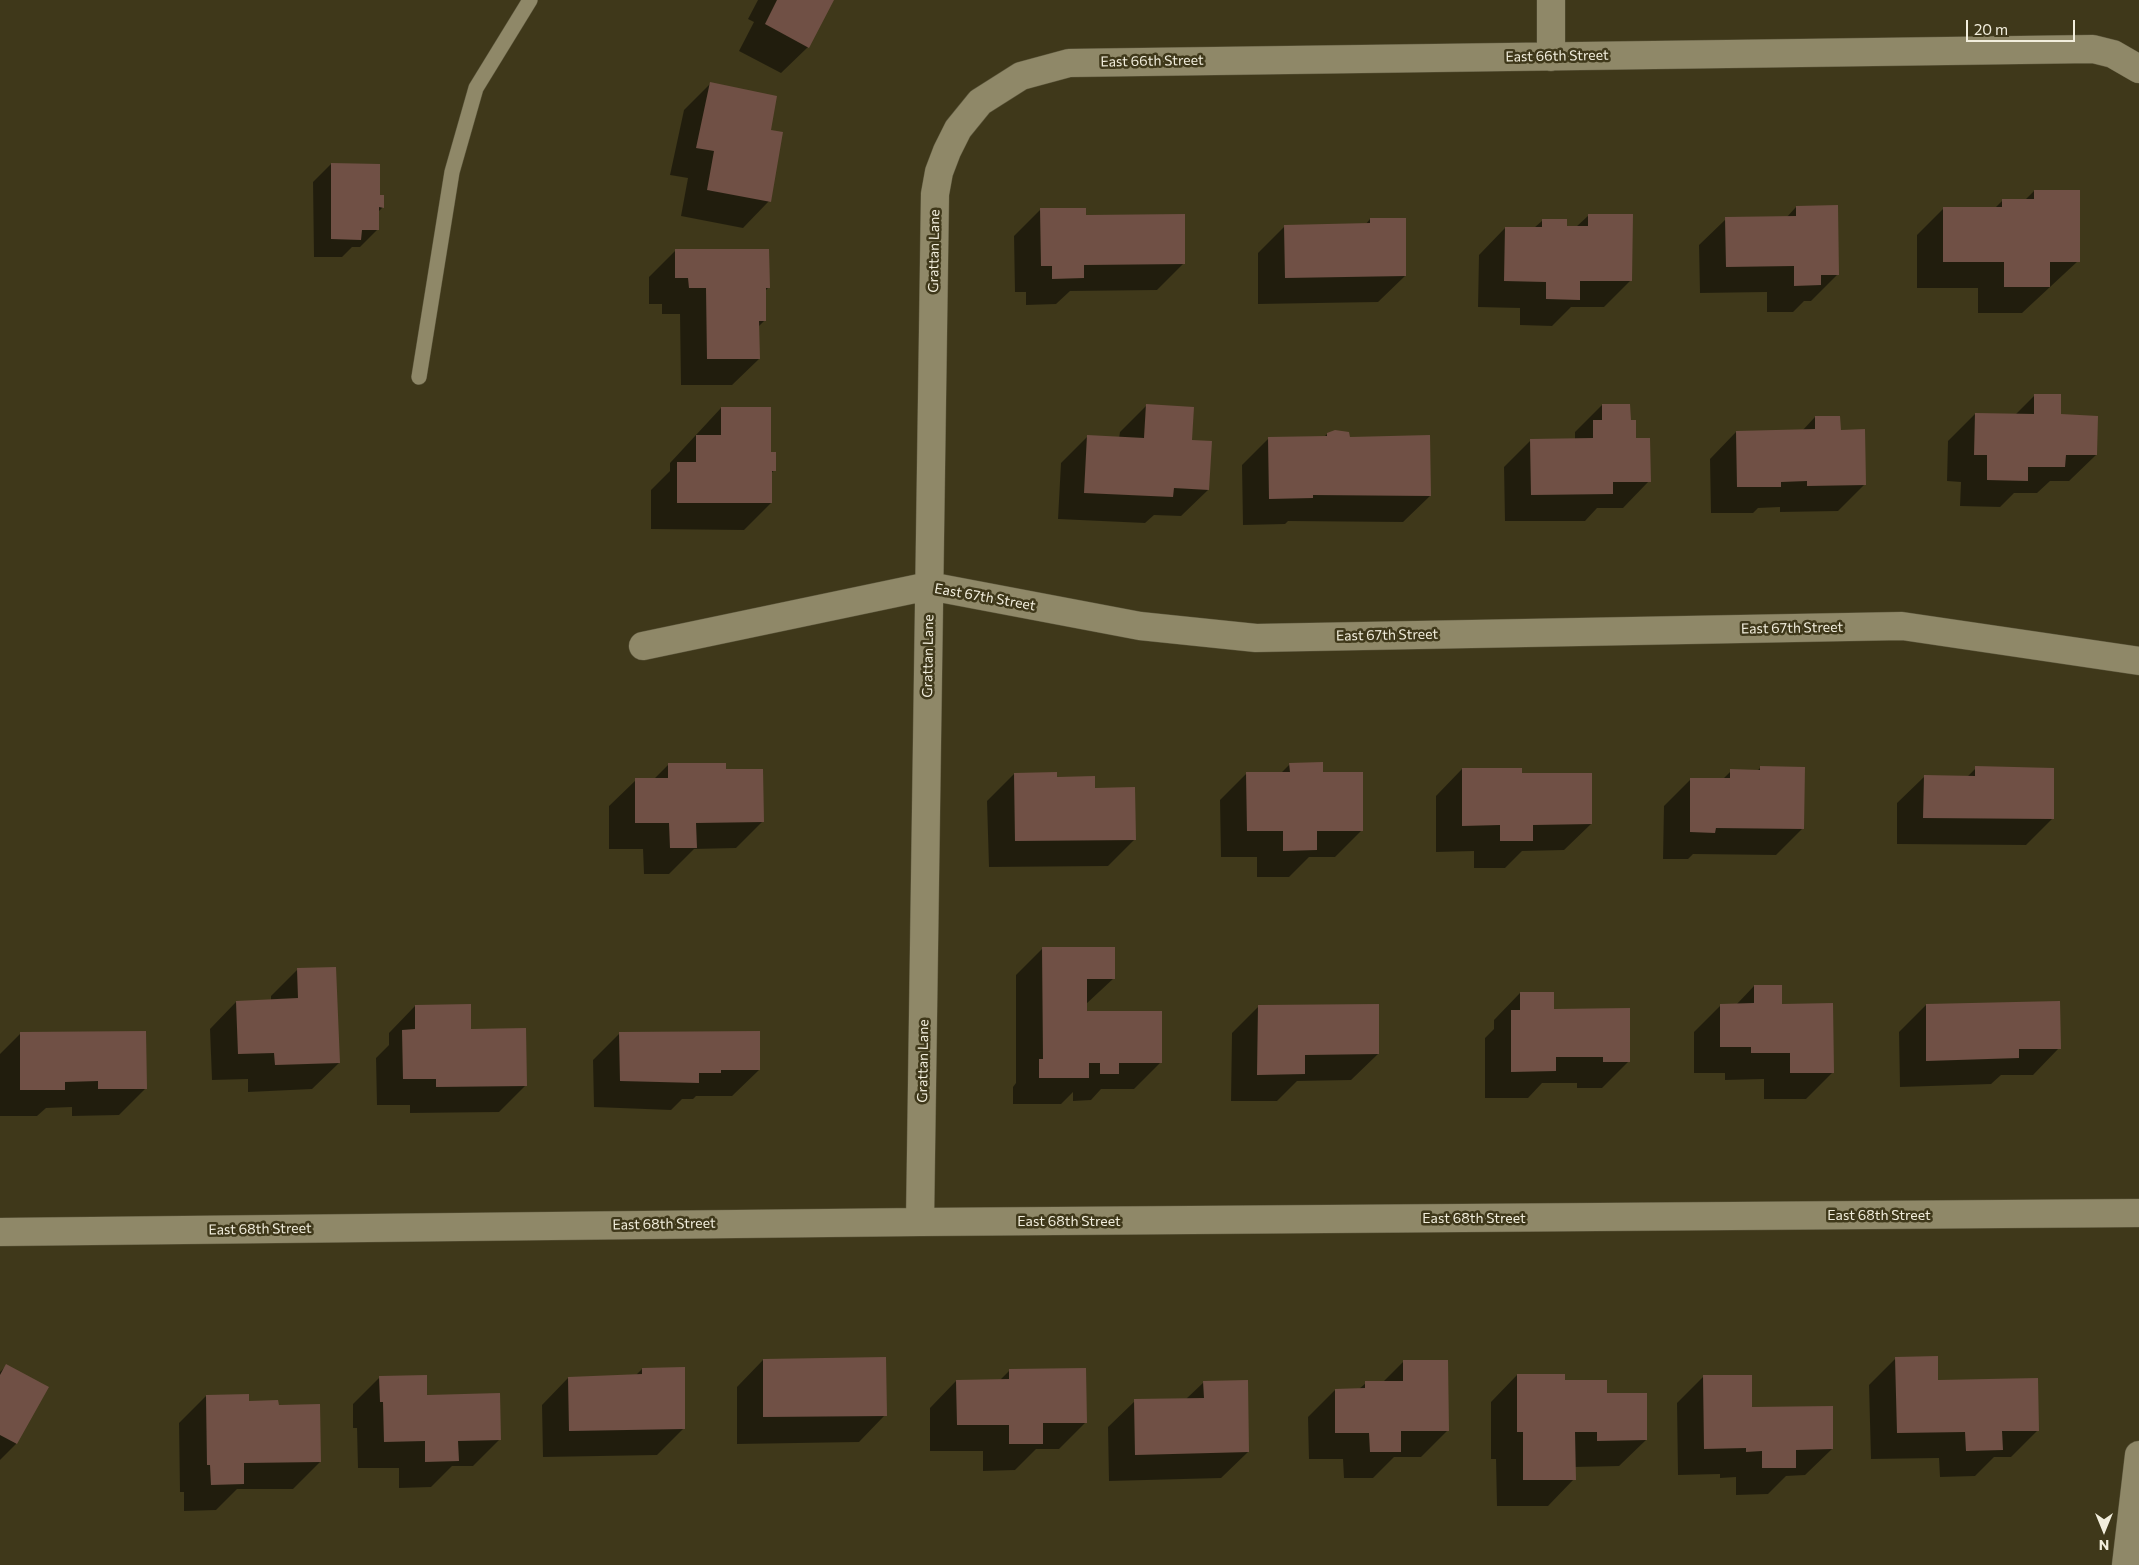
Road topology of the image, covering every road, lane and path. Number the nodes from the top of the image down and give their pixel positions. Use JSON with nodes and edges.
{"nodes":[{"id":1,"x":530,"y":0,"type":"edge"},
{"id":2,"x":1550,"y":0,"type":"edge"},
{"id":3,"x":1551,"y":56,"type":"junction"},
{"id":4,"x":2139,"y":69,"type":"edge"},
{"id":5,"x":980,"y":102,"type":"joint"},
{"id":6,"x":419,"y":377,"type":"dead end"},
{"id":7,"x":929,"y":586,"type":"junction"},
{"id":8,"x":643,"y":646,"type":"dead end"},
{"id":9,"x":2139,"y":660,"type":"edge"},
{"id":10,"x":2139,"y":1214,"type":"edge"},
{"id":11,"x":920,"y":1222,"type":"junction"},
{"id":12,"x":0,"y":1232,"type":"edge"},
{"id":13,"x":2139,"y":1455,"type":"edge"},
{"id":14,"x":2126,"y":1565,"type":"edge"}],
"edges":[{"from":1,"to":6,"type":"lane"},
{"from":2,"to":3,"type":"street"},
{"from":3,"to":4,"type":"street","name":"East 66th Street"},
{"from":3,"to":5,"type":"street","name":"East 66th Street"},
{"from":5,"to":7,"type":"street","name":"Grattan Lane"},
{"from":7,"to":8,"type":"street","name":"East 67th Street"},
{"from":7,"to":9,"type":"street","name":"East 67th Street"},
{"from":7,"to":11,"type":"street","name":"Grattan Lane"},
{"from":10,"to":11,"type":"street","name":"East 68th Street"},
{"from":11,"to":12,"type":"street","name":"East 68th Street"},
{"from":13,"to":14,"type":"street"}]}
